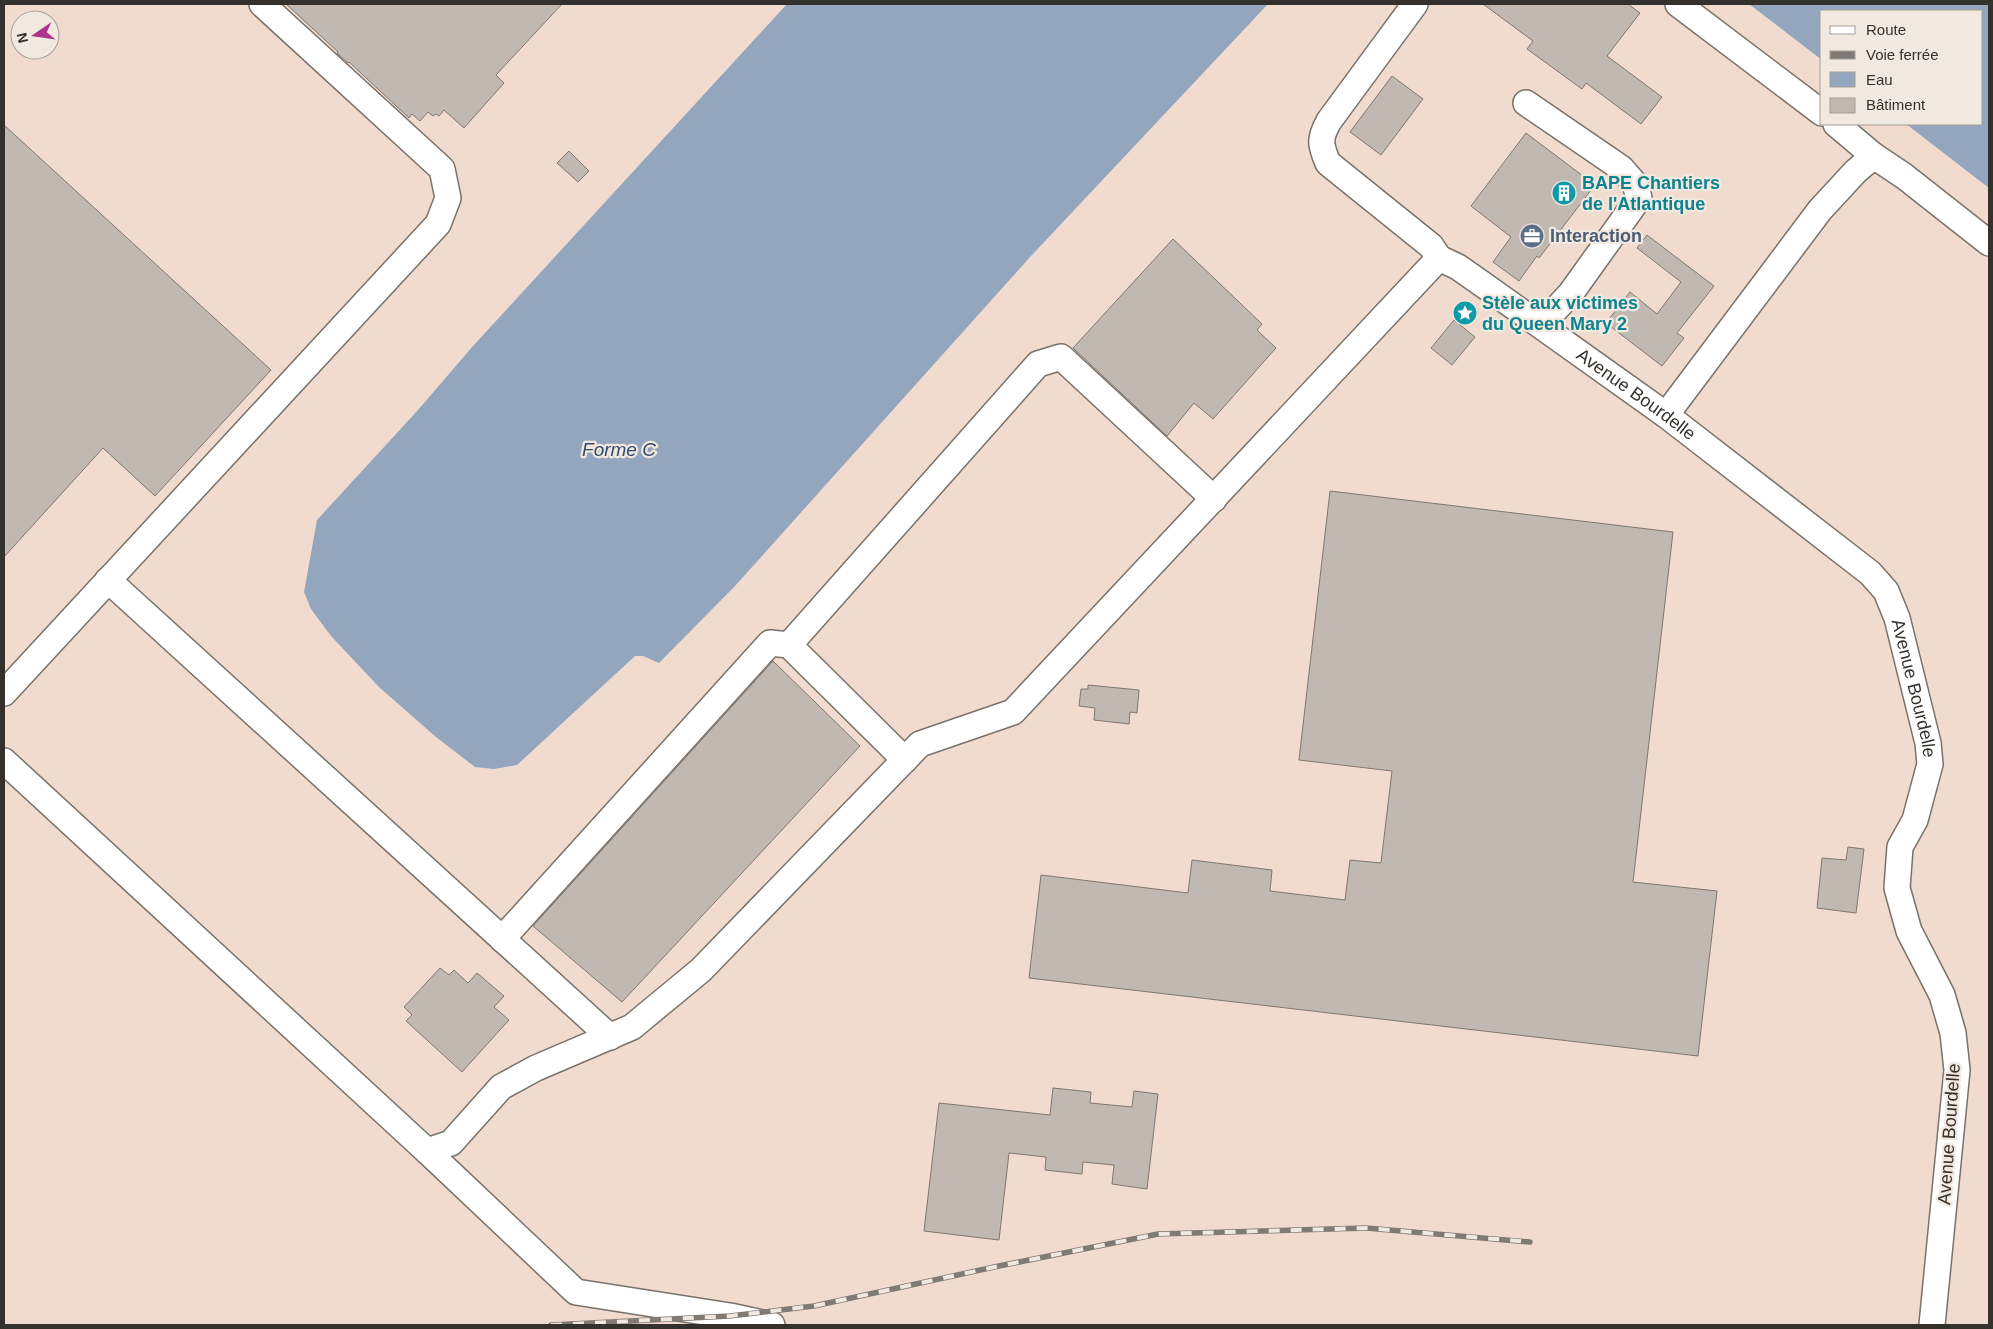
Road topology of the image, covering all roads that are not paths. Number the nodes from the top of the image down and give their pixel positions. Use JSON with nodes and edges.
{"nodes":[{"id":1,"x":262,"y":4,"type":"edge"},
{"id":2,"x":1415,"y":4,"type":"edge"},
{"id":3,"x":1678,"y":4,"type":"edge"},
{"id":4,"x":1526,"y":103,"type":"dead end"},
{"id":5,"x":1820,"y":111,"type":"edge"},
{"id":6,"x":1843,"y":129,"type":"edge"},
{"id":7,"x":1874,"y":156,"type":"junction"},
{"id":8,"x":1989,"y":243,"type":"edge"},
{"id":9,"x":1439,"y":258,"type":"junction"},
{"id":10,"x":1541,"y":325,"type":"junction"},
{"id":11,"x":1666,"y":415,"type":"junction"},
{"id":12,"x":1214,"y":499,"type":"junction"},
{"id":13,"x":108,"y":580,"type":"junction"},
{"id":14,"x":789,"y":645,"type":"junction"},
{"id":15,"x":4,"y":693,"type":"edge"},
{"id":16,"x":904,"y":760,"type":"junction"},
{"id":17,"x":4,"y":761,"type":"edge"},
{"id":18,"x":502,"y":939,"type":"junction"},
{"id":19,"x":610,"y":1037,"type":"junction"},
{"id":20,"x":427,"y":1151,"type":"junction"},
{"id":21,"x":772,"y":1325,"type":"edge"},
{"id":22,"x":1932,"y":1325,"type":"edge"}],
"edges":[{"from":1,"to":13,"type":"street"},
{"from":2,"to":9,"type":"street"},
{"from":3,"to":5,"type":"street"},
{"from":4,"to":10,"type":"street"},
{"from":6,"to":7,"type":"street"},
{"from":7,"to":8,"type":"street"},
{"from":7,"to":11,"type":"street"},
{"from":9,"to":10,"type":"street","name":"Avenue Bourdelle"},
{"from":9,"to":12,"type":"street"},
{"from":10,"to":11,"type":"street","name":"Avenue Bourdelle"},
{"from":11,"to":22,"type":"street","name":"Avenue Bourdelle"},
{"from":12,"to":14,"type":"street"},
{"from":12,"to":16,"type":"street"},
{"from":13,"to":15,"type":"street"},
{"from":13,"to":18,"type":"street"},
{"from":14,"to":16,"type":"street"},
{"from":14,"to":18,"type":"street"},
{"from":16,"to":19,"type":"street"},
{"from":17,"to":20,"type":"street"},
{"from":18,"to":19,"type":"street"},
{"from":19,"to":20,"type":"street"},
{"from":20,"to":21,"type":"street"}]}
